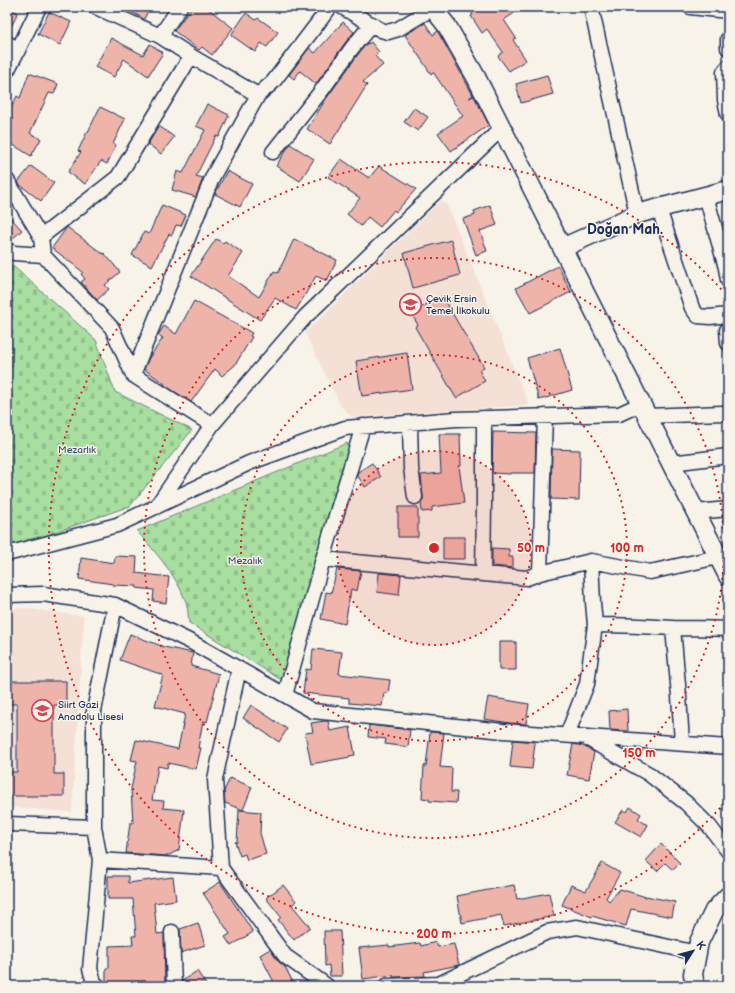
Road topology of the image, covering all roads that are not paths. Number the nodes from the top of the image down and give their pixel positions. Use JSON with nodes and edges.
{"nodes":[{"id":1,"x":39,"y":7,"type":"edge"},
{"id":2,"x":96,"y":7,"type":"edge"},
{"id":3,"x":180,"y":7,"type":"edge"},
{"id":4,"x":330,"y":7,"type":"edge"},
{"id":5,"x":342,"y":7,"type":"edge"},
{"id":6,"x":591,"y":7,"type":"edge"},
{"id":7,"x":690,"y":7,"type":"edge"},
{"id":8,"x":433,"y":8,"type":"edge"},
{"id":9,"x":728,"y":11,"type":"edge"},
{"id":10,"x":372,"y":24,"type":"junction"},
{"id":11,"x":160,"y":36,"type":"junction"},
{"id":12,"x":728,"y":39,"type":"edge"},
{"id":13,"x":13,"y":47,"type":"edge"},
{"id":14,"x":728,"y":48,"type":"edge"},
{"id":15,"x":191,"y":56,"type":"junction"},
{"id":16,"x":728,"y":67,"type":"edge"},
{"id":17,"x":7,"y":71,"type":"edge"},
{"id":18,"x":258,"y":95,"type":"junction"},
{"id":19,"x":728,"y":114,"type":"edge"},
{"id":20,"x":502,"y":128,"type":"junction"},
{"id":21,"x":273,"y":152,"type":"dead end"},
{"id":22,"x":7,"y":180,"type":"edge"},
{"id":23,"x":728,"y":190,"type":"edge"},
{"id":24,"x":706,"y":196,"type":"junction"},
{"id":25,"x":660,"y":208,"type":"junction"},
{"id":26,"x":637,"y":214,"type":"junction"},
{"id":27,"x":41,"y":237,"type":"junction"},
{"id":28,"x":562,"y":248,"type":"junction"},
{"id":29,"x":7,"y":250,"type":"edge"},
{"id":30,"x":44,"y":255,"type":"junction"},
{"id":31,"x":728,"y":280,"type":"edge"},
{"id":32,"x":728,"y":315,"type":"edge"},
{"id":33,"x":133,"y":375,"type":"junction"},
{"id":34,"x":644,"y":410,"type":"junction"},
{"id":35,"x":728,"y":414,"type":"edge"},
{"id":36,"x":545,"y":416,"type":"junction"},
{"id":37,"x":484,"y":418,"type":"junction"},
{"id":38,"x":410,"y":423,"type":"junction"},
{"id":39,"x":212,"y":425,"type":"junction"},
{"id":40,"x":363,"y":426,"type":"junction"},
{"id":41,"x":728,"y":456,"type":"edge"},
{"id":42,"x":671,"y":463,"type":"junction"},
{"id":43,"x":415,"y":497,"type":"dead end"},
{"id":44,"x":156,"y":507,"type":"junction"},
{"id":45,"x":728,"y":509,"type":"edge"},
{"id":46,"x":696,"y":512,"type":"junction"},
{"id":47,"x":7,"y":554,"type":"edge"},
{"id":48,"x":718,"y":557,"type":"junction"},
{"id":49,"x":323,"y":559,"type":"junction"},
{"id":50,"x":591,"y":561,"type":"junction"},
{"id":51,"x":540,"y":573,"type":"junction"},
{"id":52,"x":483,"y":574,"type":"junction"},
{"id":53,"x":728,"y":576,"type":"edge"},
{"id":54,"x":7,"y":595,"type":"edge"},
{"id":55,"x":115,"y":605,"type":"junction"},
{"id":56,"x":595,"y":625,"type":"junction"},
{"id":57,"x":673,"y":628,"type":"junction"},
{"id":58,"x":728,"y":629,"type":"edge"},
{"id":59,"x":239,"y":669,"type":"junction"},
{"id":60,"x":285,"y":695,"type":"junction"},
{"id":61,"x":567,"y":735,"type":"junction"},
{"id":62,"x":584,"y":736,"type":"junction"},
{"id":63,"x":682,"y":744,"type":"junction"},
{"id":64,"x":728,"y":747,"type":"edge"},
{"id":65,"x":7,"y":824,"type":"edge"},
{"id":66,"x":94,"y":827,"type":"junction"},
{"id":67,"x":728,"y":851,"type":"edge"},
{"id":68,"x":100,"y":860,"type":"junction"},
{"id":69,"x":221,"y":868,"type":"junction"},
{"id":70,"x":728,"y":896,"type":"edge"},
{"id":71,"x":172,"y":932,"type":"dead end"},
{"id":72,"x":697,"y":953,"type":"junction"},
{"id":73,"x":98,"y":986,"type":"edge"},
{"id":74,"x":174,"y":986,"type":"edge"},
{"id":75,"x":327,"y":986,"type":"edge"},
{"id":76,"x":386,"y":986,"type":"edge"},
{"id":77,"x":695,"y":986,"type":"edge"}],
"edges":[{"from":1,"to":13,"type":"street"},
{"from":2,"to":11,"type":"street"},
{"from":3,"to":11,"type":"street"},
{"from":4,"to":18,"type":"street"},
{"from":5,"to":10,"type":"street"},
{"from":6,"to":26,"type":"street"},
{"from":7,"to":9,"type":"street"},
{"from":8,"to":10,"type":"street"},
{"from":8,"to":20,"type":"main road"},
{"from":10,"to":21,"type":"street"},
{"from":11,"to":15,"type":"street"},
{"from":12,"to":14,"type":"street"},
{"from":13,"to":17,"type":"street"},
{"from":15,"to":18,"type":"street"},
{"from":15,"to":27,"type":"street"},
{"from":16,"to":19,"type":"street"},
{"from":18,"to":33,"type":"street"},
{"from":20,"to":28,"type":"main road"},
{"from":20,"to":39,"type":"street"},
{"from":22,"to":27,"type":"street"},
{"from":23,"to":24,"type":"main road"},
{"from":24,"to":25,"type":"main road"},
{"from":24,"to":31,"type":"street"},
{"from":25,"to":26,"type":"main road"},
{"from":25,"to":32,"type":"street"},
{"from":26,"to":28,"type":"main road"},
{"from":27,"to":30,"type":"street"},
{"from":28,"to":34,"type":"main road"},
{"from":29,"to":30,"type":"street"},
{"from":30,"to":33,"type":"street"},
{"from":33,"to":39,"type":"street"},
{"from":34,"to":35,"type":"street"},
{"from":34,"to":36,"type":"street"},
{"from":34,"to":42,"type":"main road"},
{"from":36,"to":37,"type":"street"},
{"from":36,"to":51,"type":"street"},
{"from":37,"to":38,"type":"street"},
{"from":37,"to":52,"type":"street"},
{"from":38,"to":40,"type":"street"},
{"from":38,"to":43,"type":"street"},
{"from":39,"to":44,"type":"street"},
{"from":40,"to":44,"type":"street"},
{"from":40,"to":49,"type":"street"},
{"from":41,"to":42,"type":"street"},
{"from":42,"to":46,"type":"main road"},
{"from":44,"to":47,"type":"street"},
{"from":45,"to":46,"type":"street"},
{"from":46,"to":48,"type":"main road"},
{"from":48,"to":50,"type":"street"},
{"from":48,"to":53,"type":"main road"},
{"from":49,"to":52,"type":"street"},
{"from":49,"to":60,"type":"street"},
{"from":50,"to":51,"type":"street"},
{"from":50,"to":56,"type":"street"},
{"from":51,"to":52,"type":"street"},
{"from":54,"to":55,"type":"street"},
{"from":55,"to":59,"type":"street"},
{"from":55,"to":66,"type":"street"},
{"from":56,"to":57,"type":"street"},
{"from":56,"to":61,"type":"street"},
{"from":57,"to":58,"type":"street"},
{"from":57,"to":63,"type":"street"},
{"from":59,"to":60,"type":"street"},
{"from":59,"to":69,"type":"street"},
{"from":60,"to":61,"type":"street"},
{"from":61,"to":62,"type":"street"},
{"from":62,"to":63,"type":"street"},
{"from":62,"to":67,"type":"street"},
{"from":63,"to":64,"type":"street"},
{"from":65,"to":66,"type":"street"},
{"from":66,"to":68,"type":"street"},
{"from":68,"to":69,"type":"street"},
{"from":68,"to":73,"type":"street"},
{"from":69,"to":75,"type":"street"},
{"from":70,"to":72,"type":"main road"},
{"from":71,"to":74,"type":"street"},
{"from":72,"to":76,"type":"street"},
{"from":72,"to":77,"type":"main road"}]}
